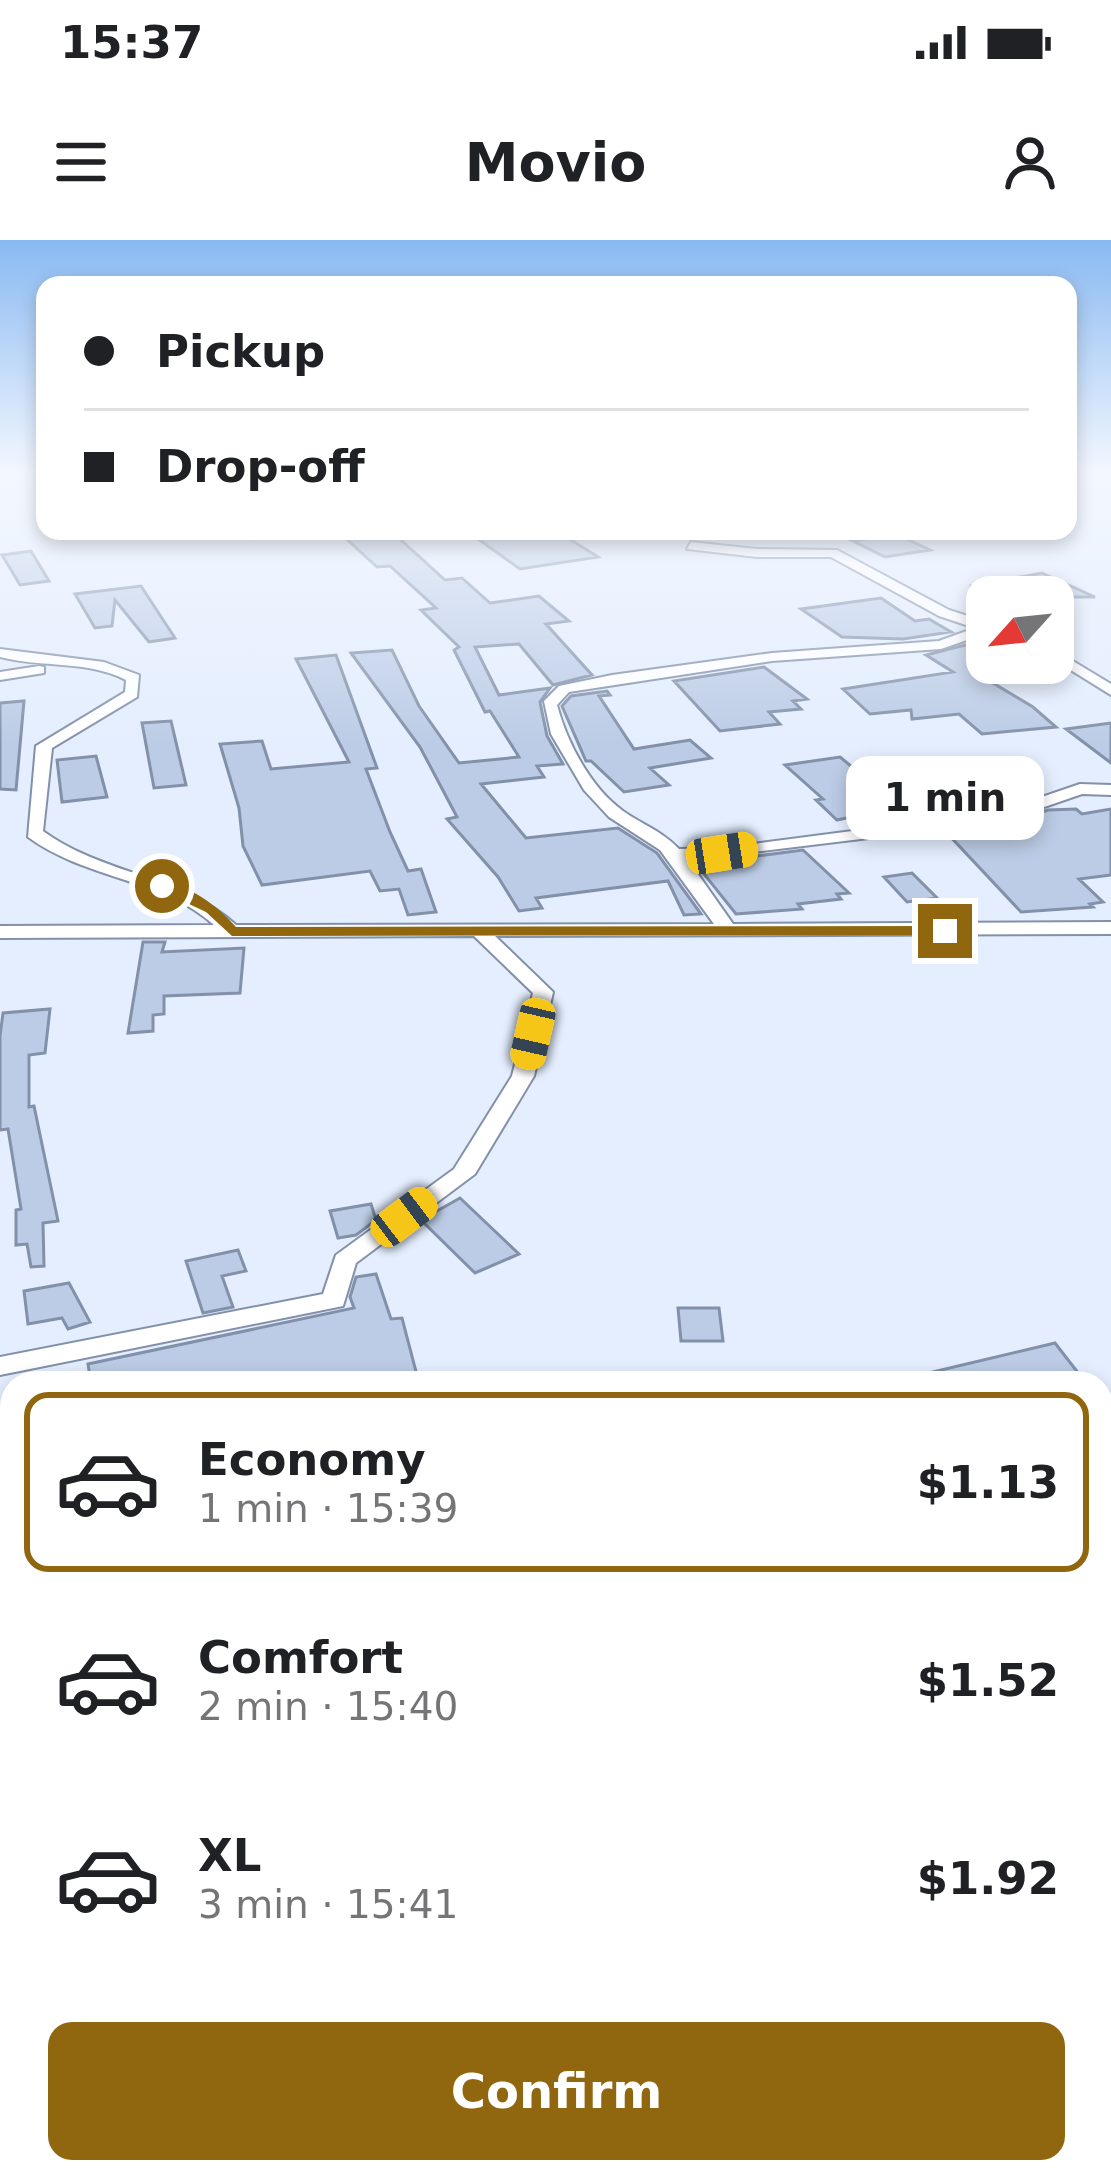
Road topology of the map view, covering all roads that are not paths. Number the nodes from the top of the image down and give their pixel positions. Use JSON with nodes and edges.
{"nodes":[{"id":1,"x":852,"y":564,"type":"edge"},
{"id":2,"x":966,"y":621,"type":"edge"},
{"id":3,"x":966,"y":639,"type":"edge"},
{"id":4,"x":0,"y":653,"type":"edge"},
{"id":5,"x":65,"y":665,"type":"junction"},
{"id":6,"x":1074,"y":667,"type":"edge"},
{"id":7,"x":0,"y":676,"type":"edge"},
{"id":8,"x":1111,"y":691,"type":"edge"},
{"id":9,"x":1111,"y":790,"type":"edge"},
{"id":10,"x":675,"y":855,"type":"junction"},
{"id":11,"x":1111,"y":928,"type":"edge"},
{"id":12,"x":728,"y":930,"type":"junction"},
{"id":13,"x":0,"y":932,"type":"edge"},
{"id":14,"x":232,"y":932,"type":"junction"},
{"id":15,"x":482,"y":932,"type":"junction"},
{"id":16,"x":0,"y":1366,"type":"edge"}],
"edges":[{"from":1,"to":2,"type":"street"},
{"from":3,"to":10,"type":"street"},
{"from":4,"to":5,"type":"street"},
{"from":5,"to":7,"type":"street"},
{"from":5,"to":14,"type":"street"},
{"from":6,"to":8,"type":"street"},
{"from":9,"to":10,"type":"street"},
{"from":10,"to":12,"type":"street"},
{"from":11,"to":12,"type":"street"},
{"from":12,"to":15,"type":"street"},
{"from":13,"to":14,"type":"street"},
{"from":14,"to":15,"type":"street"},
{"from":15,"to":16,"type":"street"}]}
